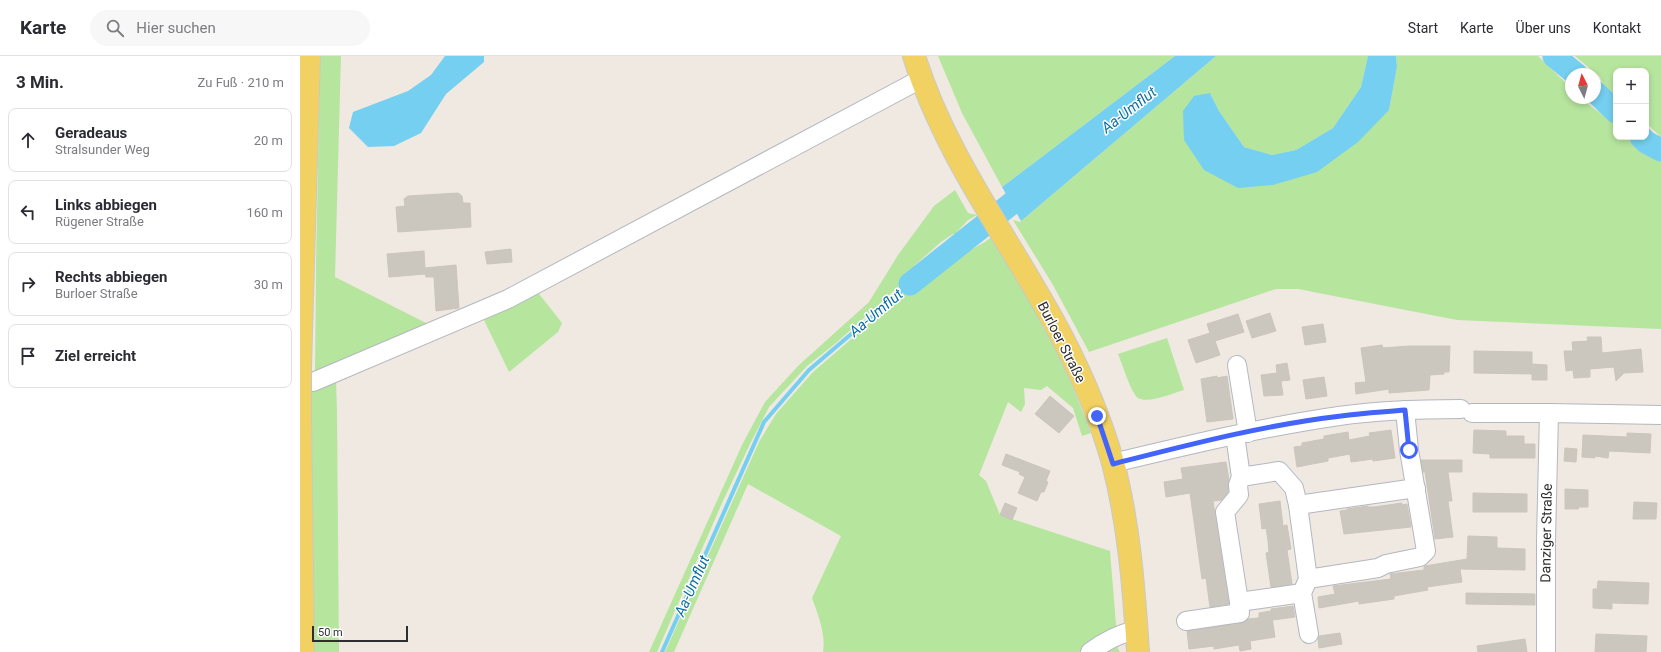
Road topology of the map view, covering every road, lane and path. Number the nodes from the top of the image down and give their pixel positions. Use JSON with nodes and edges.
{"nodes":[{"id":1,"x":309,"y":56,"type":"edge"},
{"id":2,"x":914,"y":56,"type":"edge"},
{"id":3,"x":921,"y":79,"type":"junction"},
{"id":4,"x":1237,"y":365,"type":"dead end"},
{"id":5,"x":306,"y":375,"type":"edge"},
{"id":6,"x":1405,"y":410,"type":"junction"},
{"id":7,"x":300,"y":412,"type":"edge"},
{"id":8,"x":1549,"y":413,"type":"junction"},
{"id":9,"x":1661,"y":415,"type":"edge"},
{"id":10,"x":1241,"y":434,"type":"junction"},
{"id":11,"x":1113,"y":464,"type":"junction"},
{"id":12,"x":1241,"y":477,"type":"junction"},
{"id":13,"x":1416,"y":488,"type":"junction"},
{"id":14,"x":1298,"y":505,"type":"junction"},
{"id":15,"x":1305,"y":586,"type":"junction"},
{"id":16,"x":1239,"y":602,"type":"junction"},
{"id":17,"x":1186,"y":621,"type":"dead end"},
{"id":18,"x":1136,"y":630,"type":"junction"},
{"id":19,"x":1309,"y":634,"type":"dead end"},
{"id":20,"x":303,"y":652,"type":"edge"},
{"id":21,"x":1090,"y":652,"type":"edge"},
{"id":22,"x":1138,"y":652,"type":"edge"},
{"id":23,"x":1546,"y":652,"type":"edge"}],
"edges":[{"from":1,"to":5,"type":"main road"},
{"from":2,"to":3,"type":"main road","name":"Burloer Straße"},
{"from":3,"to":5,"type":"street"},
{"from":3,"to":11,"type":"main road","name":"Burloer Straße"},
{"from":4,"to":10,"type":"street"},
{"from":5,"to":7,"type":"main road","bridge":true},
{"from":6,"to":8,"type":"street"},
{"from":6,"to":10,"type":"street"},
{"from":6,"to":13,"type":"street"},
{"from":7,"to":20,"type":"main road"},
{"from":8,"to":9,"type":"street"},
{"from":8,"to":23,"type":"street","name":"Danziger Straße"},
{"from":10,"to":11,"type":"street"},
{"from":10,"to":12,"type":"street"},
{"from":11,"to":18,"type":"main road","name":"Burloer Straße"},
{"from":12,"to":14,"type":"street"},
{"from":12,"to":16,"type":"street"},
{"from":13,"to":14,"type":"street"},
{"from":13,"to":15,"type":"street"},
{"from":14,"to":15,"type":"street"},
{"from":15,"to":16,"type":"street"},
{"from":15,"to":19,"type":"street"},
{"from":16,"to":17,"type":"street"},
{"from":18,"to":21,"type":"street"},
{"from":18,"to":22,"type":"main road","name":"Burloer Straße"}]}
